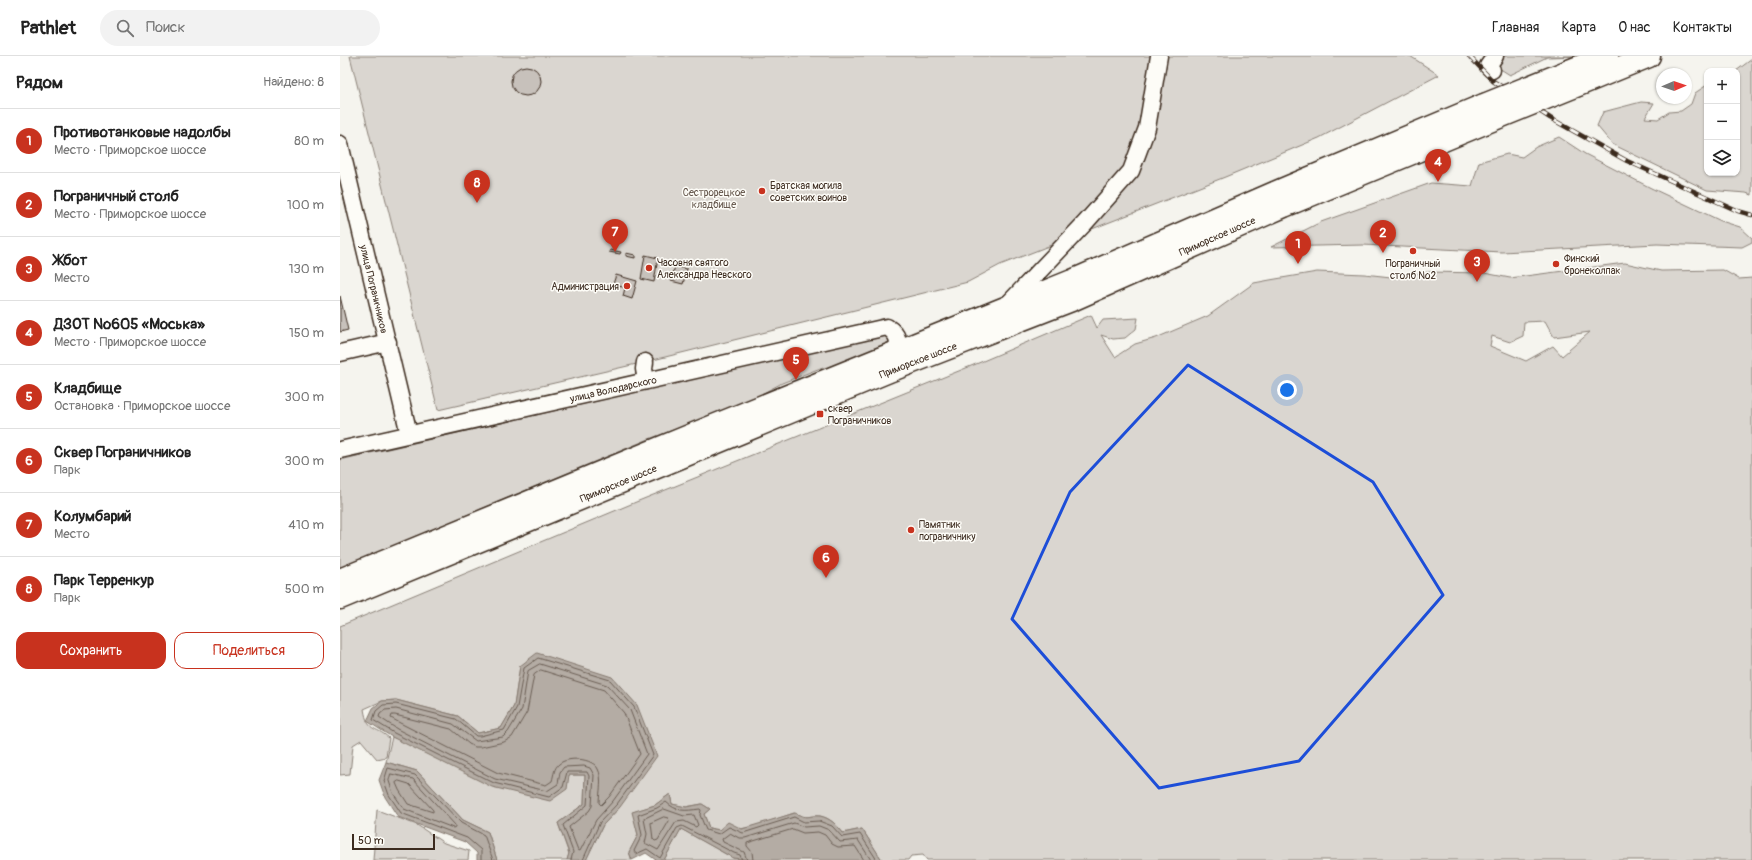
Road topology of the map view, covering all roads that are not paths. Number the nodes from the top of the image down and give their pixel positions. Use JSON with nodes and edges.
{"nodes":[{"id":1,"x":1159,"y":56,"type":"edge"},
{"id":2,"x":1607,"y":56,"type":"edge"},
{"id":3,"x":1649,"y":56,"type":"edge"},
{"id":4,"x":1574,"y":78,"type":"junction"},
{"id":5,"x":1489,"y":112,"type":"junction"},
{"id":6,"x":340,"y":144,"type":"edge"},
{"id":7,"x":1004,"y":308,"type":"junction"},
{"id":8,"x":388,"y":342,"type":"junction"},
{"id":9,"x":340,"y":353,"type":"edge"},
{"id":10,"x":894,"y":353,"type":"junction"},
{"id":11,"x":644,"y":362,"type":"dead end"},
{"id":12,"x":646,"y":381,"type":"junction"},
{"id":13,"x":409,"y":434,"type":"junction"},
{"id":14,"x":340,"y":450,"type":"edge"},
{"id":15,"x":340,"y":580,"type":"edge"},
{"id":16,"x":340,"y":598,"type":"edge"}],
"edges":[{"from":1,"to":7,"type":"street"},
{"from":2,"to":4,"type":"highway"},
{"from":3,"to":4,"type":"highway"},
{"from":4,"to":5,"type":"highway","bridge":true},
{"from":5,"to":7,"type":"highway","name":"Приморское шоссе"},
{"from":5,"to":16,"type":"highway","name":"Приморское шоссе"},
{"from":6,"to":8,"type":"street","name":"улица Пограничников"},
{"from":7,"to":10,"type":"highway","name":"Приморское шоссе"},
{"from":8,"to":9,"type":"street"},
{"from":8,"to":13,"type":"street","name":"улица Пограничников"},
{"from":10,"to":12,"type":"street","name":"улица Володарского"},
{"from":10,"to":15,"type":"highway","name":"Приморское шоссе"},
{"from":11,"to":12,"type":"street"},
{"from":12,"to":13,"type":"street","name":"улица Володарского"},
{"from":13,"to":14,"type":"street","name":"улица Володарского"}]}
